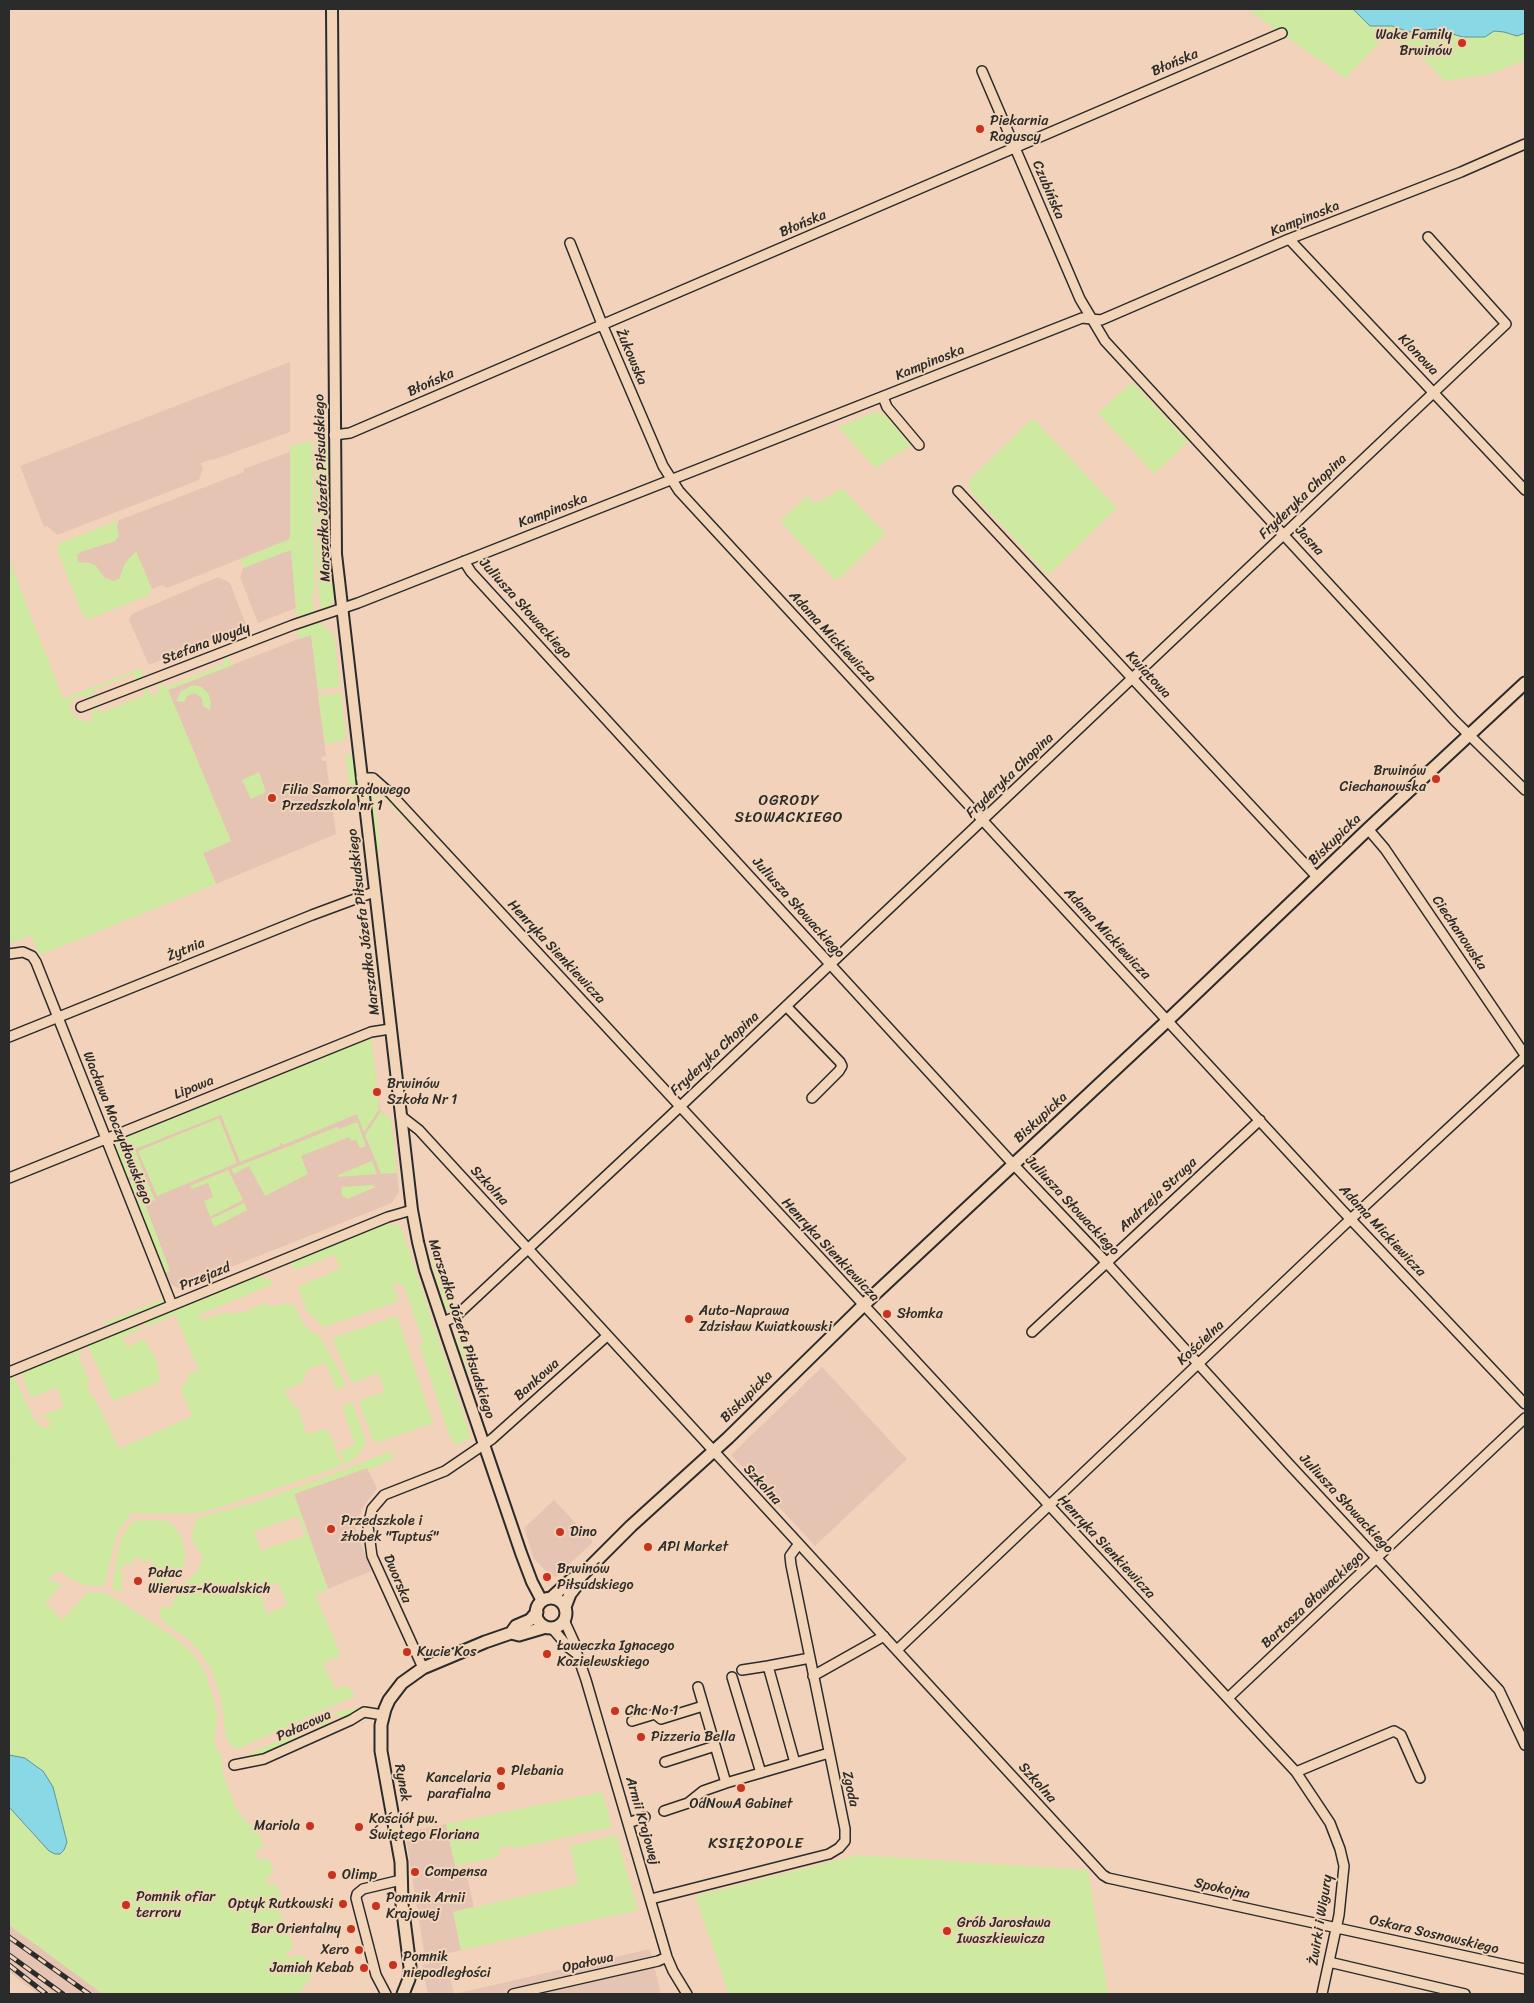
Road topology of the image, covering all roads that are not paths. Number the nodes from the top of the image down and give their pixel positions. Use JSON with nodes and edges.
{"nodes":[{"id":1,"x":332,"y":9,"type":"edge"},
{"id":2,"x":1282,"y":33,"type":"dead end"},
{"id":3,"x":982,"y":71,"type":"dead end"},
{"id":4,"x":1525,"y":144,"type":"edge"},
{"id":5,"x":1014,"y":147,"type":"junction"},
{"id":6,"x":1428,"y":237,"type":"dead end"},
{"id":7,"x":1289,"y":239,"type":"junction"},
{"id":8,"x":570,"y":243,"type":"dead end"},
{"id":9,"x":1091,"y":319,"type":"junction"},
{"id":10,"x":602,"y":324,"type":"junction"},
{"id":11,"x":1434,"y":391,"type":"junction"},
{"id":12,"x":883,"y":397,"type":"junction"},
{"id":13,"x":334,"y":435,"type":"junction"},
{"id":14,"x":919,"y":444,"type":"dead end"},
{"id":15,"x":671,"y":480,"type":"junction"},
{"id":16,"x":1525,"y":490,"type":"edge"},
{"id":17,"x":958,"y":491,"type":"dead end"},
{"id":18,"x":1284,"y":534,"type":"junction"},
{"id":19,"x":464,"y":561,"type":"junction"},
{"id":20,"x":342,"y":609,"type":"junction"},
{"id":21,"x":1132,"y":679,"type":"junction"},
{"id":22,"x":1525,"y":683,"type":"edge"},
{"id":23,"x":81,"y":707,"type":"dead end"},
{"id":24,"x":1470,"y":736,"type":"junction"},
{"id":25,"x":361,"y":778,"type":"junction"},
{"id":26,"x":1525,"y":790,"type":"edge"},
{"id":27,"x":983,"y":821,"type":"junction"},
{"id":28,"x":1368,"y":829,"type":"junction"},
{"id":29,"x":1318,"y":878,"type":"junction"},
{"id":30,"x":374,"y":892,"type":"junction"},
{"id":31,"x":9,"y":954,"type":"edge"},
{"id":32,"x":830,"y":964,"type":"junction"},
{"id":33,"x":786,"y":1006,"type":"junction"},
{"id":34,"x":58,"y":1017,"type":"junction"},
{"id":35,"x":1167,"y":1020,"type":"junction"},
{"id":36,"x":390,"y":1029,"type":"junction"},
{"id":37,"x":9,"y":1037,"type":"edge"},
{"id":38,"x":1525,"y":1056,"type":"edge"},
{"id":39,"x":812,"y":1098,"type":"dead end"},
{"id":40,"x":679,"y":1107,"type":"junction"},
{"id":41,"x":401,"y":1116,"type":"junction"},
{"id":42,"x":1260,"y":1120,"type":"junction"},
{"id":43,"x":106,"y":1139,"type":"junction"},
{"id":44,"x":1014,"y":1164,"type":"junction"},
{"id":45,"x":9,"y":1178,"type":"edge"},
{"id":46,"x":412,"y":1210,"type":"junction"},
{"id":47,"x":1351,"y":1218,"type":"junction"},
{"id":48,"x":528,"y":1249,"type":"junction"},
{"id":49,"x":1106,"y":1262,"type":"junction"},
{"id":50,"x":172,"y":1305,"type":"junction"},
{"id":51,"x":863,"y":1306,"type":"junction"},
{"id":52,"x":443,"y":1322,"type":"junction"},
{"id":53,"x":1032,"y":1332,"type":"dead end"},
{"id":54,"x":607,"y":1336,"type":"junction"},
{"id":55,"x":1198,"y":1364,"type":"junction"},
{"id":56,"x":9,"y":1372,"type":"edge"},
{"id":57,"x":1525,"y":1404,"type":"edge"},
{"id":58,"x":1525,"y":1418,"type":"edge"},
{"id":59,"x":484,"y":1444,"type":"junction"},
{"id":60,"x":713,"y":1452,"type":"junction"},
{"id":61,"x":1049,"y":1506,"type":"junction"},
{"id":62,"x":798,"y":1545,"type":"junction"},
{"id":63,"x":1378,"y":1558,"type":"junction"},
{"id":64,"x":580,"y":1577,"type":"junction"},
{"id":65,"x":546,"y":1600,"type":"junction"},
{"id":66,"x":565,"y":1607,"type":"junction"},
{"id":67,"x":537,"y":1612,"type":"junction"},
{"id":68,"x":564,"y":1620,"type":"junction"},
{"id":69,"x":549,"y":1627,"type":"junction"},
{"id":70,"x":511,"y":1633,"type":"junction"},
{"id":71,"x":884,"y":1636,"type":"junction"},
{"id":72,"x":897,"y":1650,"type":"junction"},
{"id":73,"x":577,"y":1654,"type":"junction"},
{"id":74,"x":810,"y":1658,"type":"junction"},
{"id":75,"x":768,"y":1666,"type":"junction"},
{"id":76,"x":423,"y":1668,"type":"junction"},
{"id":77,"x":742,"y":1670,"type":"dead end"},
{"id":78,"x":813,"y":1676,"type":"junction"},
{"id":79,"x":732,"y":1677,"type":"dead end"},
{"id":80,"x":698,"y":1687,"type":"dead end"},
{"id":81,"x":1228,"y":1698,"type":"junction"},
{"id":82,"x":703,"y":1706,"type":"junction"},
{"id":83,"x":383,"y":1715,"type":"junction"},
{"id":84,"x":632,"y":1720,"type":"dead end"},
{"id":85,"x":1525,"y":1745,"type":"edge"},
{"id":86,"x":715,"y":1746,"type":"junction"},
{"id":87,"x":829,"y":1753,"type":"junction"},
{"id":88,"x":665,"y":1762,"type":"dead end"},
{"id":89,"x":796,"y":1763,"type":"junction"},
{"id":90,"x":234,"y":1765,"type":"dead end"},
{"id":91,"x":1296,"y":1772,"type":"junction"},
{"id":92,"x":761,"y":1773,"type":"junction"},
{"id":93,"x":1420,"y":1778,"type":"dead end"},
{"id":94,"x":726,"y":1783,"type":"junction"},
{"id":95,"x":664,"y":1811,"type":"dead end"},
{"id":96,"x":645,"y":1817,"type":"dead end"},
{"id":97,"x":628,"y":1823,"type":"junction"},
{"id":98,"x":1102,"y":1875,"type":"joint"},
{"id":99,"x":401,"y":1880,"type":"junction"},
{"id":100,"x":651,"y":1899,"type":"junction"},
{"id":101,"x":1337,"y":1927,"type":"junction"},
{"id":102,"x":667,"y":1957,"type":"junction"},
{"id":103,"x":1329,"y":1962,"type":"junction"},
{"id":104,"x":1525,"y":1969,"type":"edge"},
{"id":105,"x":386,"y":1994,"type":"edge"},
{"id":106,"x":404,"y":1994,"type":"edge"},
{"id":107,"x":513,"y":1994,"type":"edge"},
{"id":108,"x":687,"y":1994,"type":"edge"},
{"id":109,"x":1322,"y":1994,"type":"edge"},
{"id":110,"x":1464,"y":1994,"type":"edge"}],
"edges":[{"from":1,"to":13,"type":"street","name":"Marszałka Józefa Piłsudskiego"},
{"from":2,"to":5,"type":"street","name":"Błońska"},
{"from":3,"to":5,"type":"street","name":"Czubińska"},
{"from":4,"to":7,"type":"street","name":"Kampinoska"},
{"from":5,"to":9,"type":"street","name":"Czubińska"},
{"from":5,"to":10,"type":"street","name":"Błońska"},
{"from":6,"to":11,"type":"street","name":"Fryderyka Chopina"},
{"from":7,"to":9,"type":"street","name":"Kampinoska"},
{"from":7,"to":11,"type":"street","name":"Klonowa"},
{"from":8,"to":10,"type":"street","name":"Żukowska"},
{"from":9,"to":12,"type":"street","name":"Kampinoska"},
{"from":9,"to":18,"type":"street","name":"Jasna"},
{"from":10,"to":13,"type":"street","name":"Błońska"},
{"from":10,"to":15,"type":"street","name":"Żukowska"},
{"from":11,"to":16,"type":"street","name":"Klonowa"},
{"from":11,"to":18,"type":"street","name":"Fryderyka Chopina"},
{"from":12,"to":14,"type":"street"},
{"from":12,"to":15,"type":"street","name":"Kampinoska"},
{"from":13,"to":20,"type":"street","name":"Marszałka Józefa Piłsudskiego"},
{"from":15,"to":19,"type":"street","name":"Kampinoska"},
{"from":15,"to":27,"type":"street","name":"Adama Mickiewicza"},
{"from":17,"to":21,"type":"street","name":"Kwiatowa"},
{"from":18,"to":21,"type":"street","name":"Fryderyka Chopina"},
{"from":18,"to":24,"type":"street","name":"Jasna"},
{"from":19,"to":20,"type":"street","name":"Kampinoska"},
{"from":19,"to":32,"type":"street","name":"Juliusza Słowackiego"},
{"from":20,"to":23,"type":"street","name":"Stefana Woydy"},
{"from":20,"to":25,"type":"street","name":"Marszałka Józefa Piłsudskiego"},
{"from":21,"to":27,"type":"street","name":"Fryderyka Chopina"},
{"from":21,"to":29,"type":"street","name":"Kwiatowa"},
{"from":22,"to":24,"type":"main road","name":"Biskupicka"},
{"from":24,"to":26,"type":"street","name":"Jasna"},
{"from":24,"to":28,"type":"main road","name":"Biskupicka"},
{"from":25,"to":30,"type":"street","name":"Marszałka Józefa Piłsudskiego"},
{"from":25,"to":40,"type":"street","name":"Henryka Sienkiewicza"},
{"from":27,"to":32,"type":"street","name":"Fryderyka Chopina"},
{"from":27,"to":35,"type":"street","name":"Adama Mickiewicza"},
{"from":28,"to":29,"type":"main road","name":"Biskupicka"},
{"from":28,"to":38,"type":"street","name":"Ciechanowska"},
{"from":29,"to":35,"type":"main road","name":"Biskupicka"},
{"from":30,"to":34,"type":"street","name":"Żytnia"},
{"from":30,"to":36,"type":"street","name":"Marszałka Józefa Piłsudskiego"},
{"from":31,"to":34,"type":"street","name":"Wacława Moczydłowskiego"},
{"from":32,"to":33,"type":"street","name":"Fryderyka Chopina"},
{"from":32,"to":44,"type":"street","name":"Juliusza Słowackiego"},
{"from":33,"to":39,"type":"street"},
{"from":33,"to":40,"type":"street","name":"Fryderyka Chopina"},
{"from":34,"to":37,"type":"street","name":"Żytnia"},
{"from":34,"to":43,"type":"street","name":"Wacława Moczydłowskiego"},
{"from":35,"to":42,"type":"street","name":"Adama Mickiewicza"},
{"from":35,"to":44,"type":"main road","name":"Biskupicka"},
{"from":36,"to":41,"type":"street","name":"Marszałka Józefa Piłsudskiego"},
{"from":36,"to":43,"type":"street","name":"Lipowa"},
{"from":38,"to":47,"type":"street","name":"Kościelna"},
{"from":40,"to":48,"type":"street","name":"Fryderyka Chopina"},
{"from":40,"to":51,"type":"street","name":"Henryka Sienkiewicza"},
{"from":41,"to":46,"type":"street","name":"Marszałka Józefa Piłsudskiego"},
{"from":41,"to":48,"type":"street","name":"Szkolna"},
{"from":42,"to":47,"type":"street","name":"Adama Mickiewicza"},
{"from":42,"to":49,"type":"street","name":"Andrzeja Struga"},
{"from":43,"to":45,"type":"street","name":"Lipowa"},
{"from":43,"to":50,"type":"street","name":"Wacława Moczydłowskiego"},
{"from":44,"to":49,"type":"street","name":"Juliusza Słowackiego"},
{"from":44,"to":51,"type":"main road","name":"Biskupicka"},
{"from":46,"to":50,"type":"street","name":"Przejazd"},
{"from":46,"to":52,"type":"street","name":"Marszałka Józefa Piłsudskiego"},
{"from":47,"to":55,"type":"street","name":"Kościelna"},
{"from":47,"to":57,"type":"street","name":"Adama Mickiewicza"},
{"from":48,"to":52,"type":"street","name":"Fryderyka Chopina"},
{"from":48,"to":54,"type":"street","name":"Szkolna"},
{"from":49,"to":53,"type":"street","name":"Andrzeja Struga"},
{"from":49,"to":55,"type":"street","name":"Juliusza Słowackiego"},
{"from":50,"to":56,"type":"street","name":"Przejazd"},
{"from":51,"to":60,"type":"main road","name":"Biskupicka"},
{"from":51,"to":61,"type":"street","name":"Henryka Sienkiewicza"},
{"from":52,"to":59,"type":"street","name":"Marszałka Józefa Piłsudskiego"},
{"from":54,"to":59,"type":"street","name":"Bankowa"},
{"from":54,"to":60,"type":"street","name":"Szkolna"},
{"from":55,"to":61,"type":"street","name":"Kościelna"},
{"from":55,"to":63,"type":"street","name":"Juliusza Słowackiego"},
{"from":58,"to":63,"type":"street","name":"Bartosza Głowackiego"},
{"from":59,"to":65,"type":"street","name":"Marszałka Józefa Piłsudskiego"},
{"from":59,"to":76,"type":"street","name":"Dworska"},
{"from":60,"to":62,"type":"street","name":"Szkolna"},
{"from":60,"to":64,"type":"main road","name":"Biskupicka"},
{"from":61,"to":72,"type":"street","name":"Kościelna"},
{"from":61,"to":81,"type":"street","name":"Henryka Sienkiewicza"},
{"from":62,"to":71,"type":"street","name":"Szkolna"},
{"from":62,"to":74,"type":"street","name":"Zgoda"},
{"from":63,"to":81,"type":"street","name":"Bartosza Głowackiego"},
{"from":63,"to":85,"type":"street","name":"Juliusza Słowackiego"},
{"from":64,"to":65,"type":"main road","name":"Biskupicka"},
{"from":64,"to":66,"type":"main road","name":"Biskupicka"},
{"from":65,"to":66,"type":"main road"},
{"from":65,"to":67,"type":"main road"},
{"from":66,"to":68,"type":"main road"},
{"from":67,"to":69,"type":"main road"},
{"from":67,"to":70,"type":"main road"},
{"from":68,"to":69,"type":"main road"},
{"from":68,"to":73,"type":"street","name":"Armii Krajowej"},
{"from":69,"to":70,"type":"main road"},
{"from":69,"to":73,"type":"street","name":"Armii Krajowej"},
{"from":70,"to":76,"type":"main road"},
{"from":71,"to":72,"type":"street","name":"Szkolna"},
{"from":71,"to":78,"type":"street"},
{"from":72,"to":98,"type":"street","name":"Szkolna"},
{"from":73,"to":97,"type":"street","name":"Armii Krajowej"},
{"from":74,"to":75,"type":"street"},
{"from":74,"to":78,"type":"street","name":"Zgoda"},
{"from":75,"to":77,"type":"street"},
{"from":75,"to":89,"type":"street"},
{"from":76,"to":83,"type":"main road","name":"Rynek"},
{"from":78,"to":87,"type":"street","name":"Zgoda"},
{"from":79,"to":92,"type":"street"},
{"from":80,"to":82,"type":"street"},
{"from":81,"to":91,"type":"street","name":"Henryka Sienkiewicza"},
{"from":82,"to":84,"type":"street"},
{"from":82,"to":86,"type":"street"},
{"from":83,"to":90,"type":"street","name":"Pałacowa"},
{"from":83,"to":99,"type":"main road","name":"Rynek"},
{"from":86,"to":88,"type":"street"},
{"from":86,"to":94,"type":"street"},
{"from":87,"to":89,"type":"street"},
{"from":87,"to":100,"type":"street","name":"Zgoda"},
{"from":89,"to":92,"type":"street"},
{"from":91,"to":93,"type":"street"},
{"from":91,"to":101,"type":"street","name":"Żwirki i Wigury"},
{"from":92,"to":94,"type":"street"},
{"from":94,"to":95,"type":"street"},
{"from":96,"to":97,"type":"street"},
{"from":97,"to":100,"type":"street","name":"Armii Krajowej"},
{"from":98,"to":101,"type":"street","name":"Spokojna"},
{"from":99,"to":105,"type":"street"},
{"from":99,"to":106,"type":"main road","name":"Rynek"},
{"from":100,"to":102,"type":"street","name":"Armii Krajowej"},
{"from":101,"to":103,"type":"street","name":"Żwirki i Wigury"},
{"from":101,"to":104,"type":"street","name":"Oskara Sosnowskiego"},
{"from":102,"to":107,"type":"street","name":"Opałowa"},
{"from":102,"to":108,"type":"street","name":"Armii Krajowej"},
{"from":103,"to":109,"type":"street","name":"Żwirki i Wigury"},
{"from":103,"to":110,"type":"street"}]}
